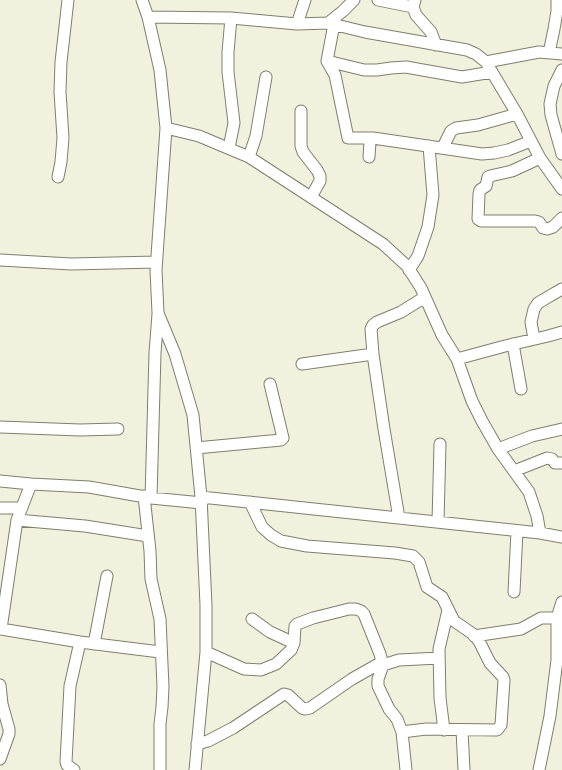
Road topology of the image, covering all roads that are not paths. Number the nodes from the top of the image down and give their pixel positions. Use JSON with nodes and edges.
{"nodes":[{"id":1,"x":68,"y":0,"type":"edge"},
{"id":2,"x":142,"y":0,"type":"edge"},
{"id":3,"x":305,"y":0,"type":"edge"},
{"id":4,"x":354,"y":0,"type":"edge"},
{"id":5,"x":378,"y":0,"type":"edge"},
{"id":6,"x":557,"y":0,"type":"edge"},
{"id":7,"x":414,"y":4,"type":"edge"},
{"id":8,"x":148,"y":17,"type":"junction"},
{"id":9,"x":231,"y":18,"type":"junction"},
{"id":10,"x":331,"y":23,"type":"junction"},
{"id":11,"x":297,"y":24,"type":"junction"},
{"id":12,"x":436,"y":44,"type":"junction"},
{"id":13,"x":549,"y":54,"type":"junction"},
{"id":14,"x":562,"y":54,"type":"edge"},
{"id":15,"x":328,"y":61,"type":"junction"},
{"id":16,"x":486,"y":62,"type":"junction"},
{"id":17,"x":562,"y":70,"type":"edge"},
{"id":18,"x":492,"y":72,"type":"junction"},
{"id":19,"x":266,"y":77,"type":"dead end"},
{"id":20,"x":301,"y":111,"type":"dead end"},
{"id":21,"x":516,"y":114,"type":"junction"},
{"id":22,"x":166,"y":128,"type":"junction"},
{"id":23,"x":373,"y":138,"type":"junction"},
{"id":24,"x":531,"y":141,"type":"junction"},
{"id":25,"x":430,"y":146,"type":"junction"},
{"id":26,"x":443,"y":147,"type":"junction"},
{"id":27,"x":229,"y":148,"type":"junction"},
{"id":28,"x":562,"y":154,"type":"edge"},
{"id":29,"x":249,"y":157,"type":"junction"},
{"id":30,"x":369,"y":157,"type":"dead end"},
{"id":31,"x":540,"y":158,"type":"junction"},
{"id":32,"x":58,"y":177,"type":"dead end"},
{"id":33,"x":561,"y":185,"type":"edge"},
{"id":34,"x":311,"y":197,"type":"junction"},
{"id":35,"x":562,"y":218,"type":"edge"},
{"id":36,"x":0,"y":260,"type":"edge"},
{"id":37,"x":156,"y":262,"type":"junction"},
{"id":38,"x":409,"y":270,"type":"junction"},
{"id":39,"x":562,"y":289,"type":"edge"},
{"id":40,"x":425,"y":297,"type":"junction"},
{"id":41,"x":158,"y":310,"type":"junction"},
{"id":42,"x":562,"y":332,"type":"edge"},
{"id":43,"x":534,"y":339,"type":"junction"},
{"id":44,"x":513,"y":344,"type":"junction"},
{"id":45,"x":374,"y":354,"type":"junction"},
{"id":46,"x":457,"y":359,"type":"junction"},
{"id":47,"x":302,"y":364,"type":"dead end"},
{"id":48,"x":270,"y":384,"type":"dead end"},
{"id":49,"x":522,"y":389,"type":"dead end"},
{"id":50,"x":0,"y":427,"type":"edge"},
{"id":51,"x":562,"y":429,"type":"edge"},
{"id":52,"x":118,"y":430,"type":"dead end"},
{"id":53,"x":440,"y":444,"type":"dead end"},
{"id":54,"x":196,"y":448,"type":"junction"},
{"id":55,"x":498,"y":449,"type":"junction"},
{"id":56,"x":562,"y":463,"type":"edge"},
{"id":57,"x":514,"y":471,"type":"junction"},
{"id":58,"x":0,"y":481,"type":"edge"},
{"id":59,"x":31,"y":484,"type":"junction"},
{"id":60,"x":148,"y":497,"type":"junction"},
{"id":61,"x":201,"y":500,"type":"junction"},
{"id":62,"x":250,"y":502,"type":"junction"},
{"id":63,"x":0,"y":508,"type":"edge"},
{"id":64,"x":22,"y":508,"type":"junction"},
{"id":65,"x":399,"y":518,"type":"junction"},
{"id":66,"x":17,"y":520,"type":"junction"},
{"id":67,"x":438,"y":522,"type":"junction"},
{"id":68,"x":517,"y":531,"type":"junction"},
{"id":69,"x":540,"y":533,"type":"junction"},
{"id":70,"x":148,"y":536,"type":"junction"},
{"id":71,"x":562,"y":537,"type":"edge"},
{"id":72,"x":107,"y":576,"type":"dead end"},
{"id":73,"x":514,"y":592,"type":"dead end"},
{"id":74,"x":562,"y":602,"type":"edge"},
{"id":75,"x":448,"y":610,"type":"junction"},
{"id":76,"x":559,"y":615,"type":"edge"},
{"id":77,"x":252,"y":619,"type":"dead end"},
{"id":78,"x":0,"y":632,"type":"edge"},
{"id":79,"x":474,"y":636,"type":"junction"},
{"id":80,"x":80,"y":642,"type":"junction"},
{"id":81,"x":294,"y":643,"type":"junction"},
{"id":82,"x":94,"y":644,"type":"junction"},
{"id":83,"x":160,"y":652,"type":"junction"},
{"id":84,"x":206,"y":652,"type":"junction"},
{"id":85,"x":439,"y":658,"type":"junction"},
{"id":86,"x":382,"y":664,"type":"junction"},
{"id":87,"x":0,"y":685,"type":"edge"},
{"id":88,"x":444,"y":730,"type":"junction"},
{"id":89,"x":462,"y":730,"type":"junction"},
{"id":90,"x":402,"y":732,"type":"junction"},
{"id":91,"x":197,"y":744,"type":"junction"},
{"id":92,"x":0,"y":759,"type":"edge"},
{"id":93,"x":74,"y":770,"type":"edge"},
{"id":94,"x":160,"y":770,"type":"edge"},
{"id":95,"x":195,"y":770,"type":"edge"},
{"id":96,"x":406,"y":770,"type":"edge"},
{"id":97,"x":464,"y":770,"type":"edge"},
{"id":98,"x":540,"y":770,"type":"edge"}],
"edges":[{"from":1,"to":32,"type":"street"},
{"from":2,"to":8,"type":"street"},
{"from":3,"to":11,"type":"street"},
{"from":4,"to":10,"type":"street"},
{"from":5,"to":7,"type":"street"},
{"from":6,"to":13,"type":"street"},
{"from":7,"to":12,"type":"street"},
{"from":8,"to":9,"type":"street"},
{"from":8,"to":22,"type":"street"},
{"from":9,"to":11,"type":"street"},
{"from":9,"to":27,"type":"street"},
{"from":10,"to":11,"type":"street"},
{"from":10,"to":12,"type":"street"},
{"from":10,"to":15,"type":"street"},
{"from":12,"to":16,"type":"street"},
{"from":13,"to":14,"type":"street"},
{"from":13,"to":16,"type":"street"},
{"from":15,"to":18,"type":"street"},
{"from":15,"to":23,"type":"street"},
{"from":16,"to":18,"type":"street"},
{"from":17,"to":28,"type":"street"},
{"from":18,"to":21,"type":"street"},
{"from":19,"to":29,"type":"street"},
{"from":20,"to":34,"type":"street"},
{"from":21,"to":24,"type":"street"},
{"from":21,"to":26,"type":"street"},
{"from":22,"to":27,"type":"street"},
{"from":22,"to":37,"type":"street"},
{"from":23,"to":25,"type":"street"},
{"from":23,"to":30,"type":"street"},
{"from":24,"to":26,"type":"street"},
{"from":24,"to":31,"type":"street"},
{"from":25,"to":26,"type":"street"},
{"from":25,"to":38,"type":"street"},
{"from":27,"to":29,"type":"street"},
{"from":29,"to":34,"type":"street"},
{"from":31,"to":33,"type":"street"},
{"from":31,"to":35,"type":"street"},
{"from":34,"to":38,"type":"street"},
{"from":36,"to":37,"type":"street"},
{"from":37,"to":41,"type":"street"},
{"from":38,"to":40,"type":"street"},
{"from":39,"to":43,"type":"street"},
{"from":40,"to":45,"type":"street"},
{"from":40,"to":46,"type":"street"},
{"from":41,"to":54,"type":"street"},
{"from":41,"to":60,"type":"street"},
{"from":42,"to":43,"type":"street"},
{"from":43,"to":44,"type":"street"},
{"from":44,"to":46,"type":"street"},
{"from":44,"to":49,"type":"street"},
{"from":45,"to":47,"type":"street"},
{"from":45,"to":65,"type":"street"},
{"from":46,"to":55,"type":"street"},
{"from":48,"to":54,"type":"street"},
{"from":50,"to":52,"type":"street"},
{"from":51,"to":55,"type":"street"},
{"from":53,"to":67,"type":"street"},
{"from":54,"to":61,"type":"street"},
{"from":55,"to":57,"type":"street"},
{"from":56,"to":57,"type":"street"},
{"from":57,"to":69,"type":"street"},
{"from":58,"to":59,"type":"street"},
{"from":59,"to":60,"type":"street"},
{"from":59,"to":64,"type":"street"},
{"from":60,"to":61,"type":"street"},
{"from":60,"to":70,"type":"street"},
{"from":61,"to":62,"type":"street"},
{"from":61,"to":84,"type":"street"},
{"from":62,"to":65,"type":"street"},
{"from":62,"to":75,"type":"street"},
{"from":63,"to":64,"type":"street"},
{"from":64,"to":66,"type":"street"},
{"from":65,"to":67,"type":"street"},
{"from":66,"to":70,"type":"street"},
{"from":66,"to":78,"type":"street"},
{"from":67,"to":68,"type":"street"},
{"from":68,"to":69,"type":"street"},
{"from":68,"to":73,"type":"street"},
{"from":69,"to":71,"type":"street"},
{"from":70,"to":83,"type":"street"},
{"from":72,"to":82,"type":"street"},
{"from":74,"to":76,"type":"street"},
{"from":75,"to":79,"type":"street"},
{"from":75,"to":85,"type":"street"},
{"from":76,"to":79,"type":"street"},
{"from":76,"to":98,"type":"street"},
{"from":77,"to":81,"type":"street"},
{"from":78,"to":80,"type":"street"},
{"from":79,"to":89,"type":"street"},
{"from":80,"to":82,"type":"street"},
{"from":80,"to":93,"type":"street"},
{"from":81,"to":84,"type":"street"},
{"from":81,"to":86,"type":"street"},
{"from":82,"to":83,"type":"street"},
{"from":83,"to":94,"type":"street"},
{"from":84,"to":91,"type":"street"},
{"from":85,"to":86,"type":"street"},
{"from":85,"to":88,"type":"street"},
{"from":86,"to":90,"type":"street"},
{"from":86,"to":91,"type":"street"},
{"from":87,"to":92,"type":"street"},
{"from":88,"to":89,"type":"street"},
{"from":88,"to":90,"type":"street"},
{"from":89,"to":97,"type":"street"},
{"from":90,"to":96,"type":"street"},
{"from":91,"to":95,"type":"street"}]}
